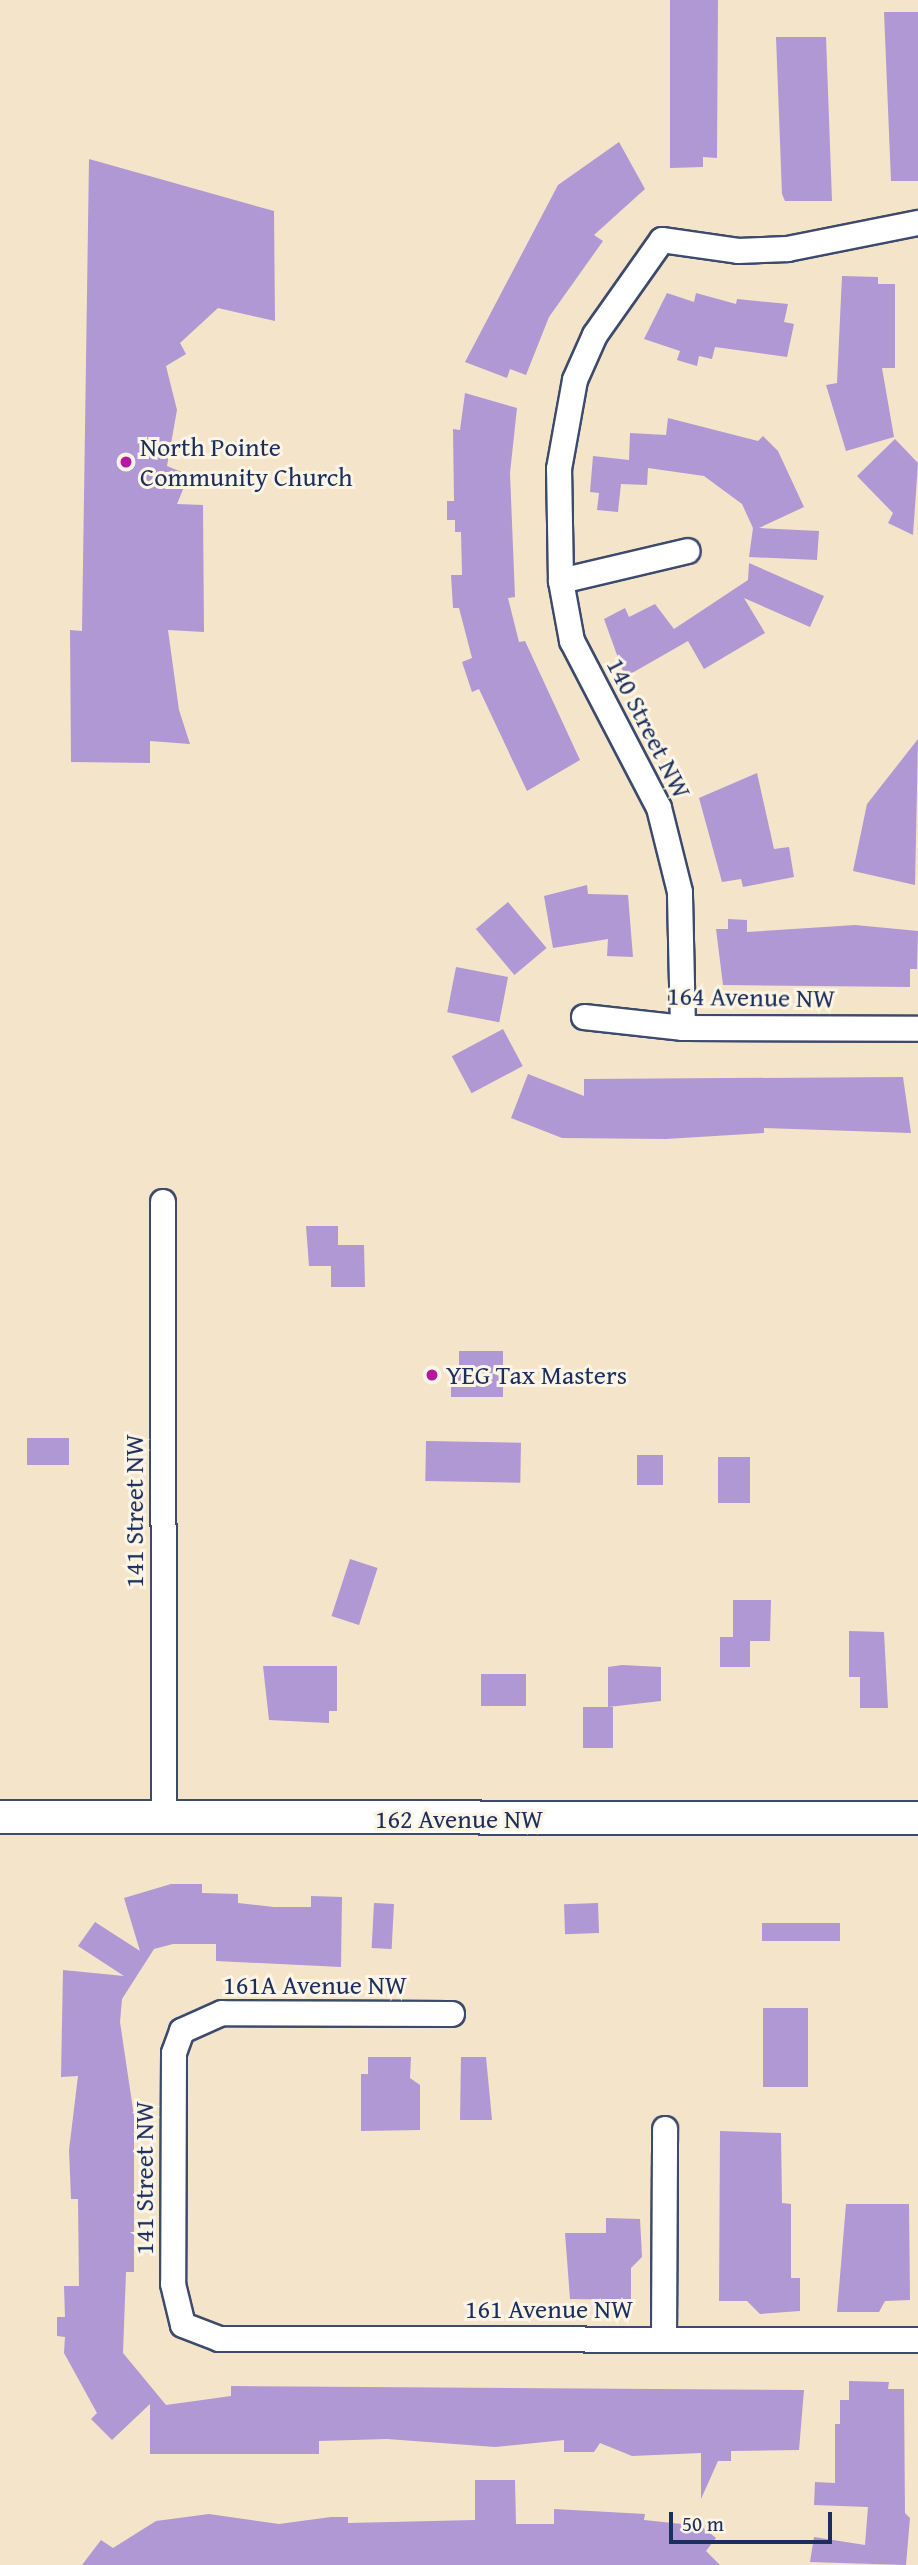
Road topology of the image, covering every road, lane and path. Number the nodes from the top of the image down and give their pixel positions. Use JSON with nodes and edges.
{"nodes":[{"id":1,"x":918,"y":223,"type":"edge"},
{"id":2,"x":688,"y":551,"type":"dead end"},
{"id":3,"x":561,"y":581,"type":"junction"},
{"id":4,"x":584,"y":1017,"type":"dead end"},
{"id":5,"x":683,"y":1028,"type":"junction"},
{"id":6,"x":918,"y":1029,"type":"edge"},
{"id":7,"x":163,"y":1202,"type":"dead end"},
{"id":8,"x":0,"y":1817,"type":"edge"},
{"id":9,"x":918,"y":1818,"type":"edge"},
{"id":10,"x":164,"y":1819,"type":"junction"},
{"id":11,"x":452,"y":2014,"type":"dead end"},
{"id":12,"x":182,"y":2031,"type":"joint"},
{"id":13,"x":665,"y":2129,"type":"dead end"},
{"id":14,"x":183,"y":2325,"type":"joint"},
{"id":15,"x":664,"y":2339,"type":"junction"},
{"id":16,"x":918,"y":2340,"type":"edge"}],
"edges":[{"from":1,"to":3,"type":"street","name":"140 Street NW"},
{"from":2,"to":3,"type":"street"},
{"from":3,"to":5,"type":"street","name":"140 Street NW"},
{"from":4,"to":5,"type":"street","name":"164 Avenue NW"},
{"from":5,"to":6,"type":"street","name":"164 Avenue NW"},
{"from":7,"to":10,"type":"street","name":"141 Street NW"},
{"from":8,"to":10,"type":"street","name":"162 Avenue NW"},
{"from":9,"to":10,"type":"street","name":"162 Avenue NW"},
{"from":11,"to":12,"type":"street","name":"161A Avenue NW"},
{"from":12,"to":14,"type":"street","name":"141 Street NW"},
{"from":13,"to":15,"type":"street"},
{"from":14,"to":15,"type":"street","name":"161 Avenue NW"},
{"from":15,"to":16,"type":"street","name":"161 Avenue NW"}]}
